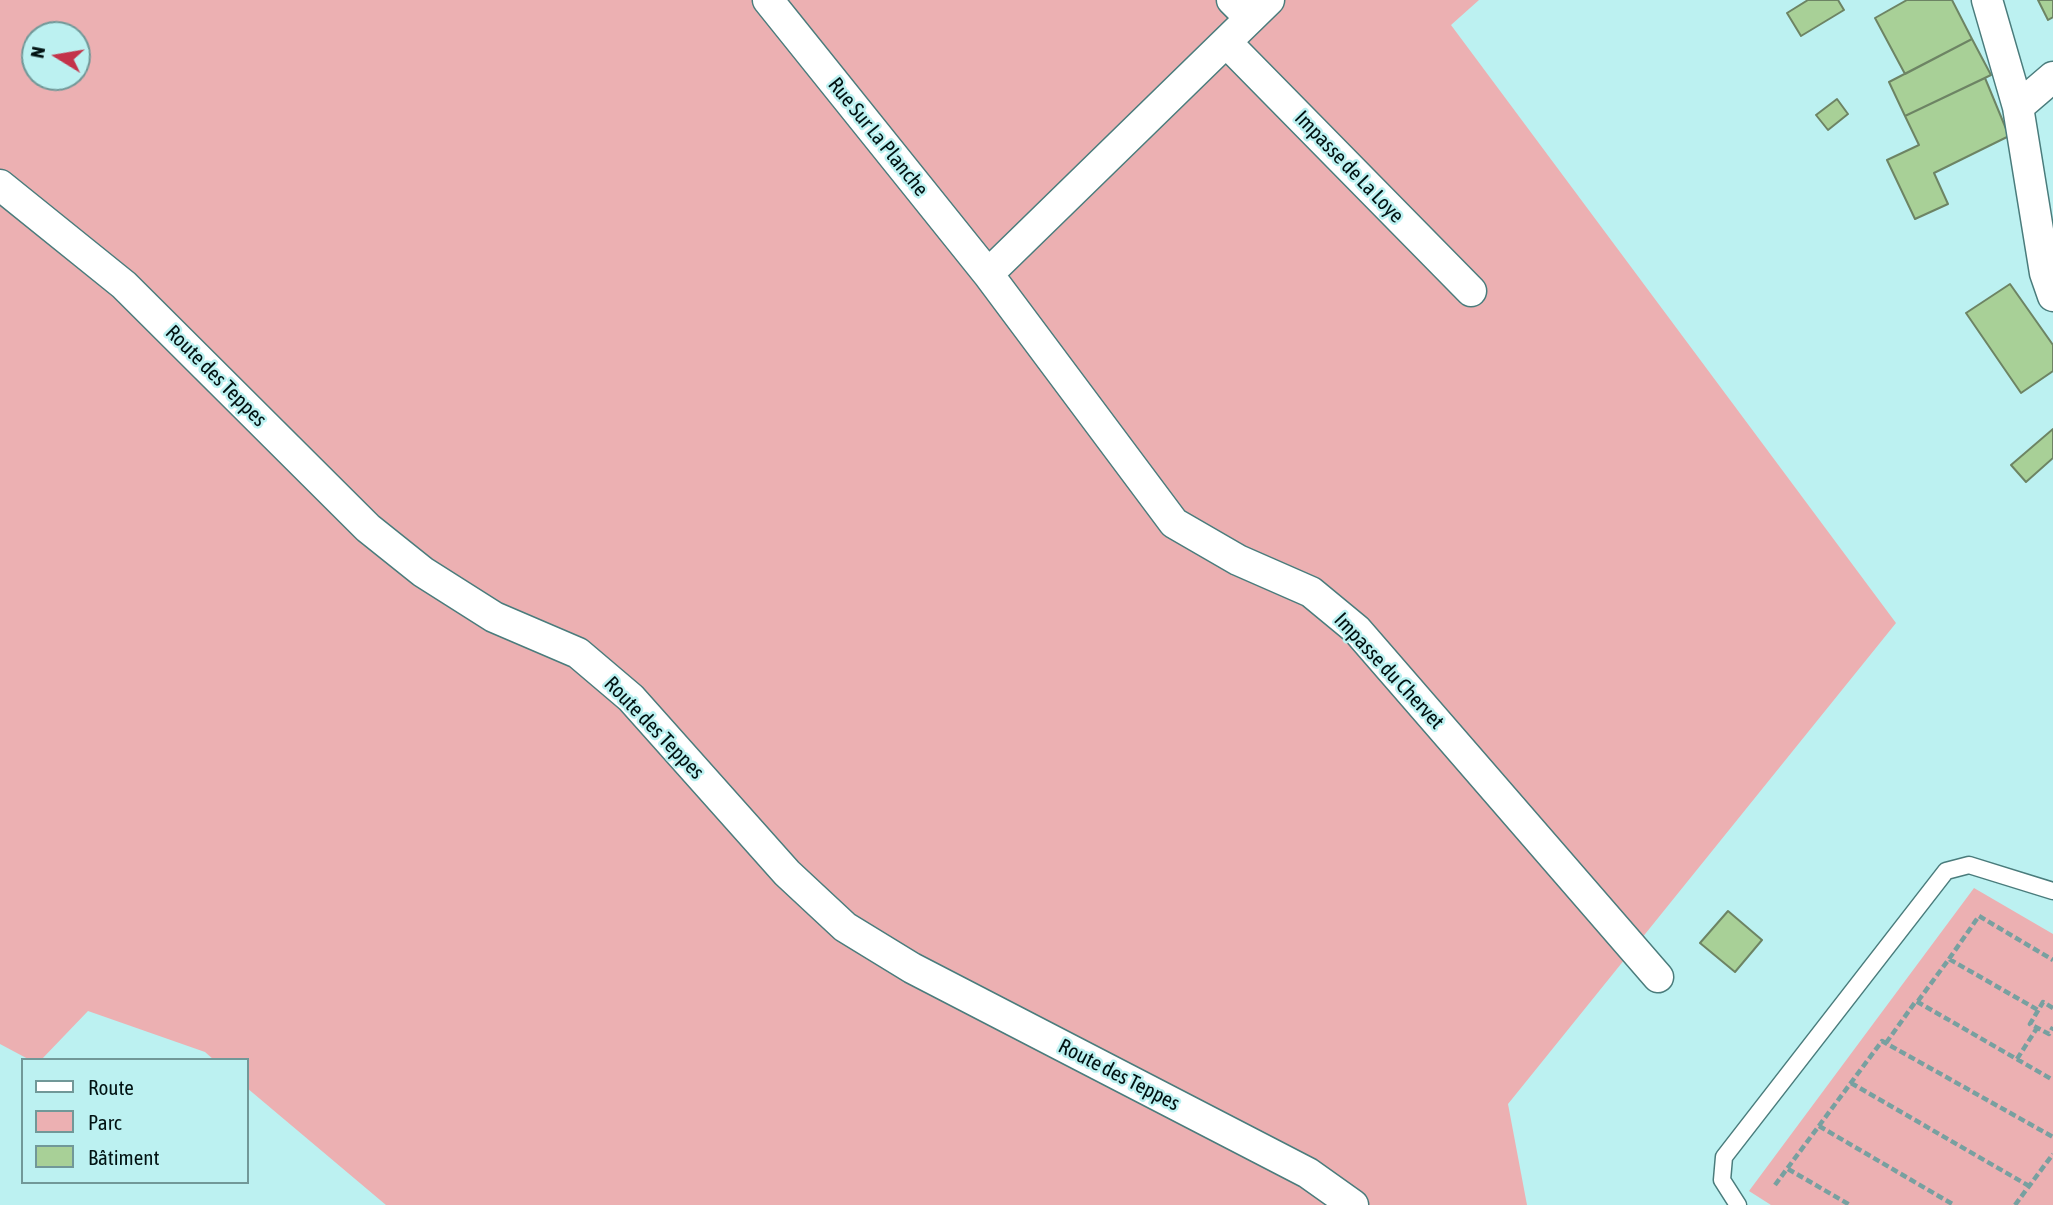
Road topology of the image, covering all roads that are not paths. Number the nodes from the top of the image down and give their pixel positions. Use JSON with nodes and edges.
{"nodes":[{"id":1,"x":768,"y":0,"type":"edge"},
{"id":2,"x":1987,"y":0,"type":"edge"},
{"id":3,"x":1250,"y":6,"type":"edge"},
{"id":4,"x":1226,"y":42,"type":"junction"},
{"id":5,"x":2053,"y":77,"type":"edge"},
{"id":6,"x":2018,"y":107,"type":"junction"},
{"id":7,"x":0,"y":185,"type":"edge"},
{"id":8,"x":988,"y":274,"type":"junction"},
{"id":9,"x":1471,"y":291,"type":"dead end"},
{"id":10,"x":2053,"y":296,"type":"edge"},
{"id":11,"x":2053,"y":891,"type":"edge"},
{"id":12,"x":1658,"y":977,"type":"dead end"},
{"id":13,"x":1353,"y":1205,"type":"edge"},
{"id":14,"x":1738,"y":1205,"type":"edge"}],
"edges":[{"from":1,"to":8,"type":"street","name":"Rue Sur La Planche"},
{"from":2,"to":6,"type":"street"},
{"from":3,"to":4,"type":"street"},
{"from":4,"to":8,"type":"street"},
{"from":4,"to":9,"type":"street","name":"Impasse de La Loye"},
{"from":5,"to":6,"type":"street"},
{"from":6,"to":10,"type":"street"},
{"from":7,"to":13,"type":"street","name":"Route des Teppes"},
{"from":8,"to":12,"type":"street","name":"Impasse du Chervet"},
{"from":11,"to":14,"type":"lane"}]}
